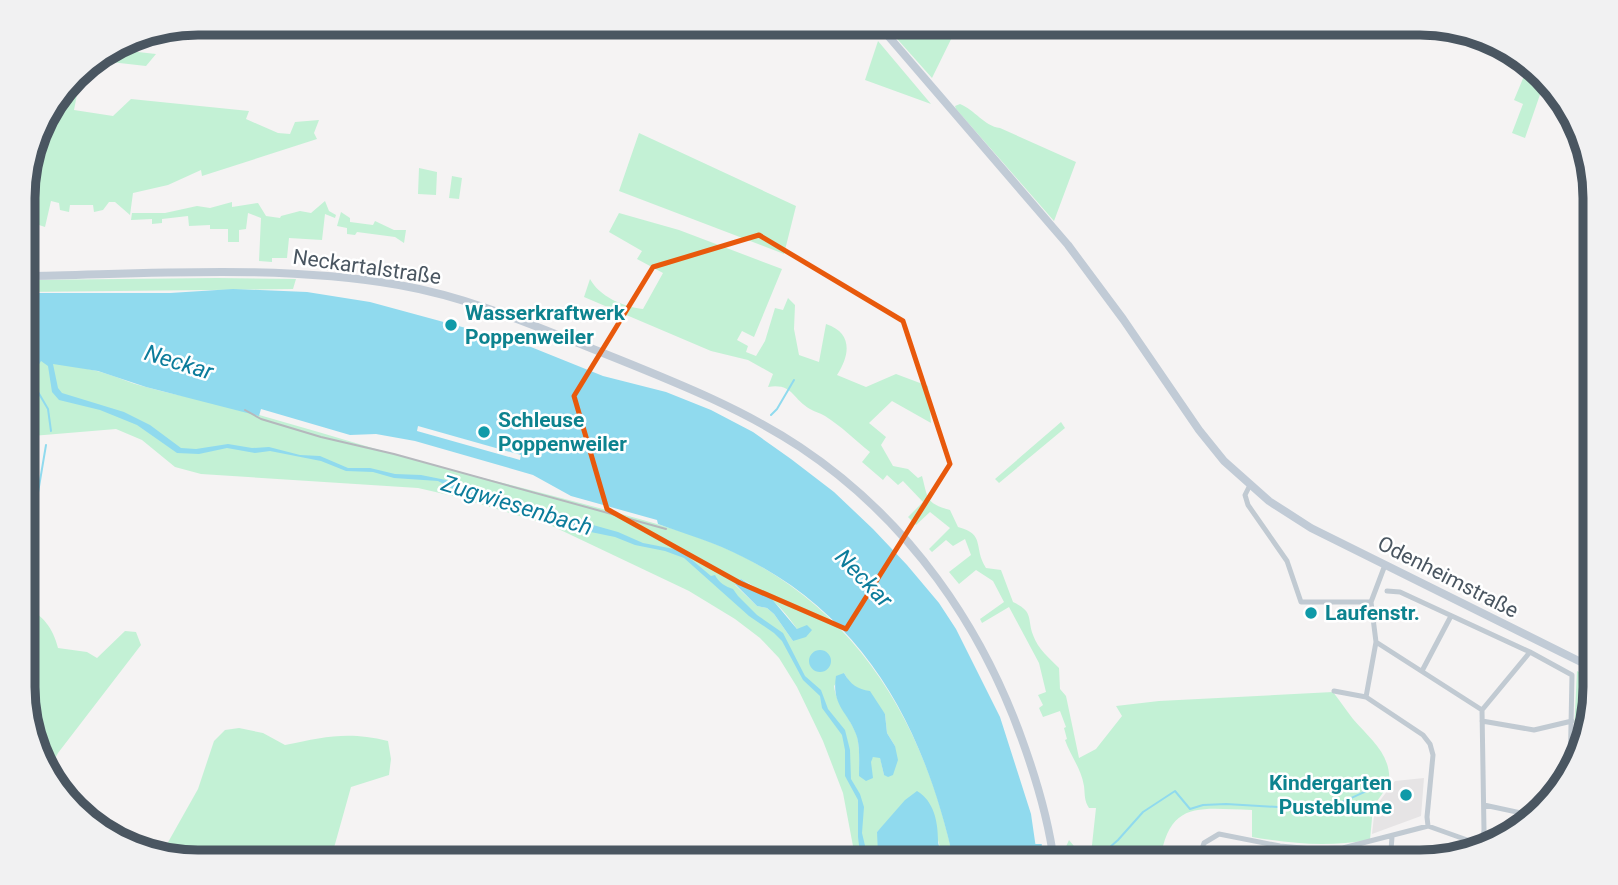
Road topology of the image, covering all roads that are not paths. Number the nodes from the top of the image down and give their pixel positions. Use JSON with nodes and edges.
{"nodes":[{"id":1,"x":887,"y":35,"type":"edge"},
{"id":2,"x":35,"y":276,"type":"edge"},
{"id":3,"x":1250,"y":485,"type":"junction"},
{"id":4,"x":1385,"y":565,"type":"junction"},
{"id":5,"x":1387,"y":591,"type":"dead end"},
{"id":6,"x":1370,"y":602,"type":"junction"},
{"id":7,"x":1451,"y":616,"type":"junction"},
{"id":8,"x":1376,"y":642,"type":"junction"},
{"id":9,"x":1530,"y":652,"type":"junction"},
{"id":10,"x":1583,"y":663,"type":"edge"},
{"id":11,"x":1422,"y":671,"type":"junction"},
{"id":12,"x":1334,"y":691,"type":"dead end"},
{"id":13,"x":1366,"y":697,"type":"junction"},
{"id":14,"x":1482,"y":710,"type":"junction"},
{"id":15,"x":1482,"y":721,"type":"junction"},
{"id":16,"x":1572,"y":721,"type":"junction"},
{"id":17,"x":1571,"y":749,"type":"edge"},
{"id":18,"x":1484,"y":805,"type":"junction"},
{"id":19,"x":1523,"y":813,"type":"edge"},
{"id":20,"x":1428,"y":826,"type":"junction"},
{"id":21,"x":1392,"y":837,"type":"junction"},
{"id":22,"x":1483,"y":837,"type":"edge"},
{"id":23,"x":1470,"y":841,"type":"edge"},
{"id":24,"x":1343,"y":848,"type":"joint"},
{"id":25,"x":1052,"y":850,"type":"edge"},
{"id":26,"x":1201,"y":850,"type":"edge"},
{"id":27,"x":1391,"y":850,"type":"edge"}],
"edges":[{"from":1,"to":3,"type":"main road","name":"Odenheimstraße"},
{"from":2,"to":25,"type":"main road","name":"Neckartalstraße"},
{"from":3,"to":4,"type":"main road","name":"Odenheimstraße"},
{"from":3,"to":6,"type":"street"},
{"from":4,"to":6,"type":"street"},
{"from":4,"to":10,"type":"main road","name":"Odenheimstraße"},
{"from":5,"to":7,"type":"street","name":"Odenheimstraße"},
{"from":6,"to":8,"type":"street"},
{"from":7,"to":9,"type":"street","name":"Odenheimstraße"},
{"from":7,"to":11,"type":"street"},
{"from":8,"to":11,"type":"street"},
{"from":8,"to":13,"type":"street"},
{"from":9,"to":14,"type":"street"},
{"from":9,"to":16,"type":"street","name":"Odenheimstraße"},
{"from":11,"to":14,"type":"street"},
{"from":12,"to":13,"type":"street"},
{"from":13,"to":20,"type":"street"},
{"from":14,"to":15,"type":"street"},
{"from":15,"to":16,"type":"street"},
{"from":15,"to":18,"type":"street"},
{"from":16,"to":17,"type":"street","name":"Odenheimstraße"},
{"from":18,"to":19,"type":"street"},
{"from":18,"to":22,"type":"street"},
{"from":20,"to":21,"type":"street"},
{"from":20,"to":23,"type":"street"},
{"from":21,"to":24,"type":"street"},
{"from":21,"to":27,"type":"street"},
{"from":24,"to":26,"type":"street"}]}
